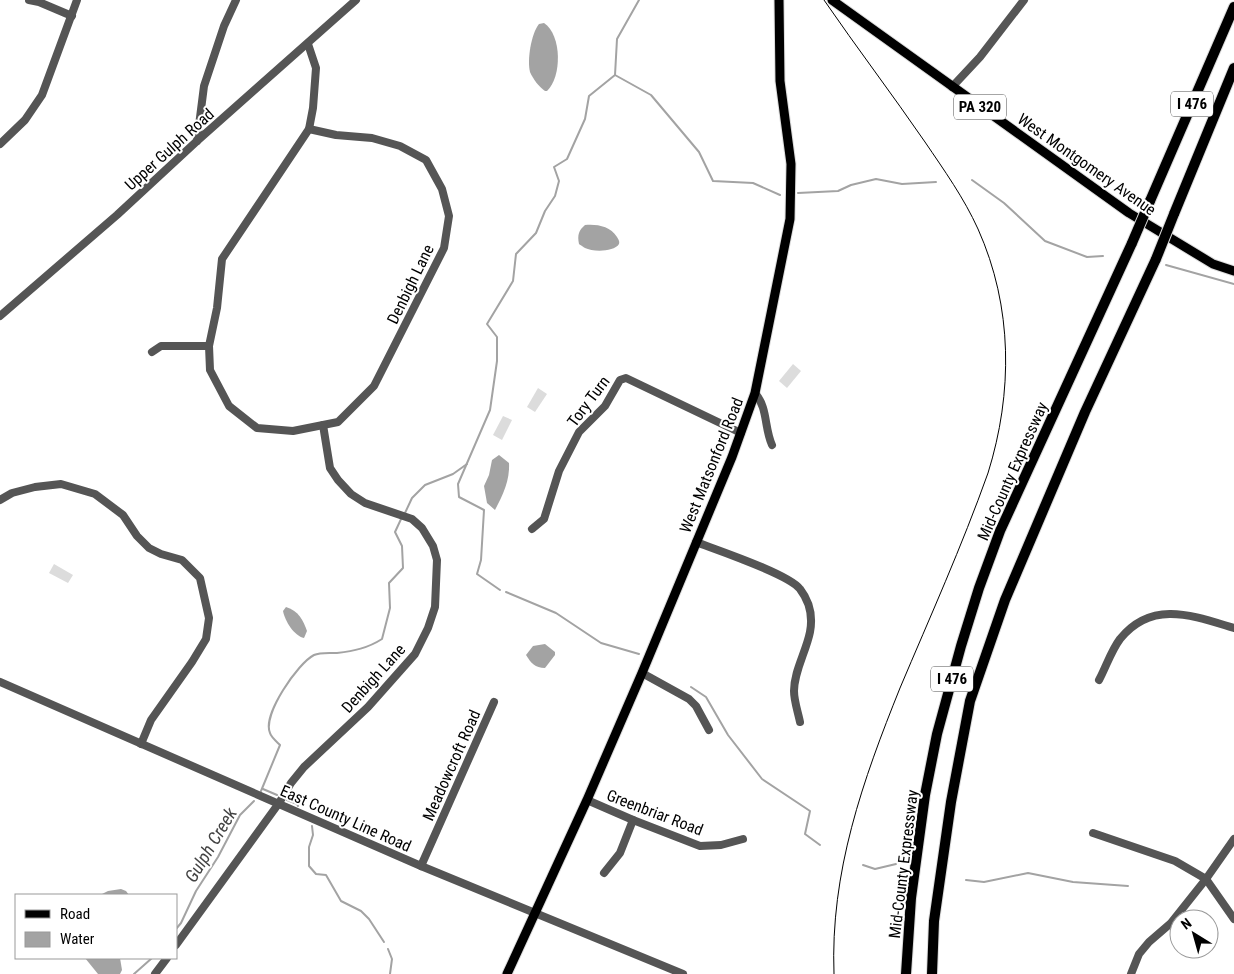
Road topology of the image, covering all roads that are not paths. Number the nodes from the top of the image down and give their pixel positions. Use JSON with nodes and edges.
{"nodes":[{"id":1,"x":29,"y":0,"type":"edge"},
{"id":2,"x":77,"y":0,"type":"edge"},
{"id":3,"x":236,"y":0,"type":"edge"},
{"id":4,"x":356,"y":0,"type":"edge"},
{"id":5,"x":779,"y":0,"type":"edge"},
{"id":6,"x":832,"y":0,"type":"edge"},
{"id":7,"x":1012,"y":0,"type":"edge"},
{"id":8,"x":1022,"y":3,"type":"edge"},
{"id":9,"x":1234,"y":7,"type":"edge"},
{"id":10,"x":72,"y":16,"type":"junction"},
{"id":11,"x":308,"y":44,"type":"junction"},
{"id":12,"x":1234,"y":68,"type":"edge"},
{"id":13,"x":952,"y":86,"type":"junction"},
{"id":14,"x":308,"y":128,"type":"junction"},
{"id":15,"x":197,"y":141,"type":"junction"},
{"id":16,"x":0,"y":144,"type":"edge"},
{"id":17,"x":1234,"y":271,"type":"edge"},
{"id":18,"x":0,"y":316,"type":"edge"},
{"id":19,"x":209,"y":346,"type":"junction"},
{"id":20,"x":152,"y":352,"type":"dead end"},
{"id":21,"x":755,"y":393,"type":"junction"},
{"id":22,"x":323,"y":425,"type":"junction"},
{"id":23,"x":741,"y":433,"type":"junction"},
{"id":24,"x":772,"y":445,"type":"dead end"},
{"id":25,"x":0,"y":500,"type":"edge"},
{"id":26,"x":532,"y":529,"type":"dead end"},
{"id":27,"x":696,"y":542,"type":"junction"},
{"id":28,"x":1234,"y":628,"type":"edge"},
{"id":29,"x":642,"y":673,"type":"junction"},
{"id":30,"x":1100,"y":680,"type":"dead end"},
{"id":31,"x":0,"y":682,"type":"edge"},
{"id":32,"x":494,"y":702,"type":"dead end"},
{"id":33,"x":800,"y":722,"type":"dead end"},
{"id":34,"x":709,"y":730,"type":"dead end"},
{"id":35,"x":141,"y":744,"type":"junction"},
{"id":36,"x":587,"y":800,"type":"junction"},
{"id":37,"x":279,"y":803,"type":"junction"},
{"id":38,"x":633,"y":820,"type":"junction"},
{"id":39,"x":1093,"y":833,"type":"dead end"},
{"id":40,"x":743,"y":839,"type":"dead end"},
{"id":41,"x":1234,"y":839,"type":"edge"},
{"id":42,"x":421,"y":866,"type":"junction"},
{"id":43,"x":604,"y":873,"type":"dead end"},
{"id":44,"x":1206,"y":879,"type":"junction"},
{"id":45,"x":536,"y":913,"type":"junction"},
{"id":46,"x":1234,"y":919,"type":"edge"},
{"id":47,"x":178,"y":942,"type":"edge"},
{"id":48,"x":166,"y":959,"type":"edge"},
{"id":49,"x":155,"y":974,"type":"edge"},
{"id":50,"x":507,"y":974,"type":"edge"},
{"id":51,"x":683,"y":974,"type":"edge"},
{"id":52,"x":906,"y":974,"type":"edge"},
{"id":53,"x":932,"y":974,"type":"edge"},
{"id":54,"x":1131,"y":974,"type":"edge"}],
"edges":[{"from":1,"to":10,"type":"street"},
{"from":2,"to":10,"type":"street"},
{"from":3,"to":15,"type":"street"},
{"from":4,"to":11,"type":"street","name":"Upper Gulph Road"},
{"from":5,"to":21,"type":"main road","name":"West Matsonford Road"},
{"from":6,"to":13,"type":"main road","name":"West Montgomery Avenue","number":"PA 320"},
{"from":7,"to":8,"type":"street"},
{"from":8,"to":13,"type":"street"},
{"from":9,"to":52,"type":"highway","name":"Mid-County Expressway","number":"I 476","bridge":true},
{"from":10,"to":16,"type":"street"},
{"from":11,"to":14,"type":"street","name":"Denbigh Lane"},
{"from":11,"to":15,"type":"street","name":"Upper Gulph Road"},
{"from":12,"to":53,"type":"highway","number":"I 476","bridge":true},
{"from":13,"to":17,"type":"main road","name":"West Montgomery Avenue","number":"PA 320"},
{"from":14,"to":19,"type":"street","name":"Denbigh Lane"},
{"from":14,"to":22,"type":"street","name":"Denbigh Lane"},
{"from":15,"to":18,"type":"street","name":"Upper Gulph Road"},
{"from":19,"to":20,"type":"street"},
{"from":19,"to":22,"type":"street","name":"Denbigh Lane"},
{"from":21,"to":23,"type":"main road","name":"West Matsonford Road"},
{"from":21,"to":24,"type":"street"},
{"from":22,"to":37,"type":"street","name":"Denbigh Lane"},
{"from":23,"to":26,"type":"street","name":"Tory Turn"},
{"from":23,"to":27,"type":"main road","name":"West Matsonford Road"},
{"from":25,"to":35,"type":"street"},
{"from":27,"to":29,"type":"main road","name":"West Matsonford Road"},
{"from":27,"to":33,"type":"street"},
{"from":28,"to":30,"type":"street"},
{"from":29,"to":34,"type":"street"},
{"from":29,"to":36,"type":"main road","name":"West Matsonford Road"},
{"from":31,"to":35,"type":"street","name":"East County Line Road"},
{"from":32,"to":42,"type":"street","name":"Meadowcroft Road"},
{"from":35,"to":37,"type":"street","name":"East County Line Road"},
{"from":36,"to":38,"type":"street","name":"Greenbriar Road"},
{"from":36,"to":45,"type":"main road","name":"West Matsonford Road"},
{"from":37,"to":42,"type":"street","name":"East County Line Road"},
{"from":37,"to":47,"type":"street","name":"Denbigh Lane"},
{"from":38,"to":40,"type":"street","name":"Greenbriar Road"},
{"from":38,"to":43,"type":"street"},
{"from":39,"to":44,"type":"street"},
{"from":41,"to":44,"type":"street"},
{"from":42,"to":45,"type":"street","name":"East County Line Road"},
{"from":44,"to":46,"type":"street"},
{"from":44,"to":54,"type":"street"},
{"from":45,"to":50,"type":"main road","name":"West Matsonford Road"},
{"from":45,"to":51,"type":"street","name":"East County Line Road"},
{"from":48,"to":49,"type":"street"}]}
